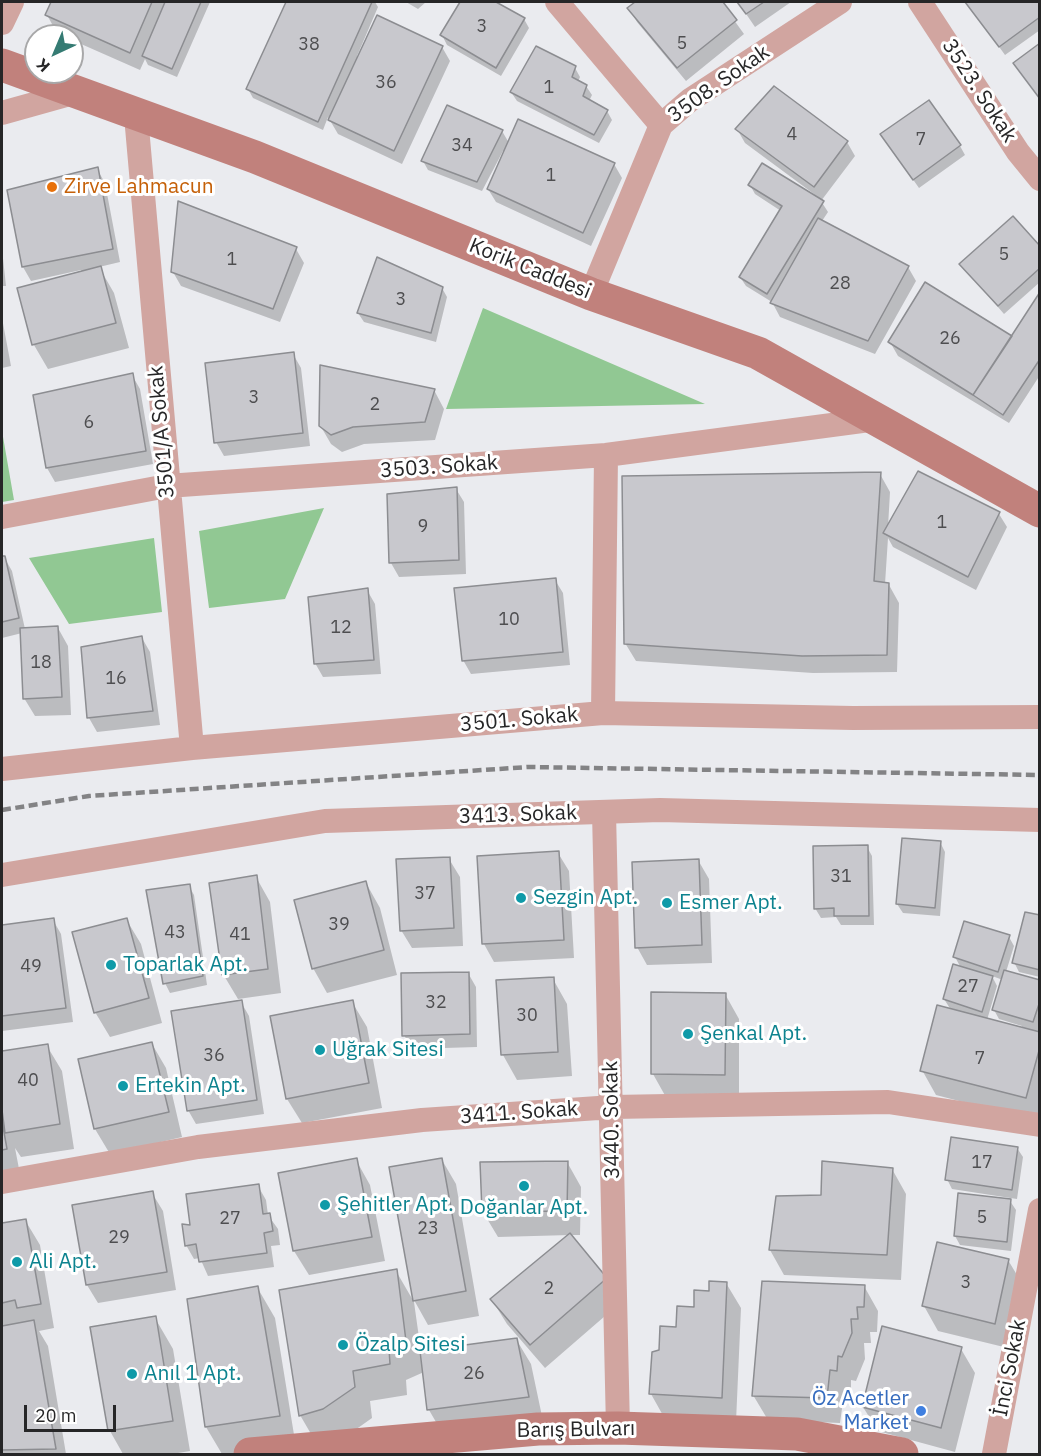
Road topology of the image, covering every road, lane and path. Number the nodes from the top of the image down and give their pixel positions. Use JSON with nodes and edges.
{"nodes":[{"id":1,"x":12,"y":2,"type":"edge"},
{"id":2,"x":557,"y":2,"type":"edge"},
{"id":3,"x":840,"y":2,"type":"edge"},
{"id":4,"x":920,"y":2,"type":"edge"},
{"id":5,"x":2,"y":24,"type":"edge"},
{"id":6,"x":2,"y":65,"type":"edge"},
{"id":7,"x":77,"y":92,"type":"junction"},
{"id":8,"x":2,"y":113,"type":"edge"},
{"id":9,"x":136,"y":116,"type":"junction"},
{"id":10,"x":661,"y":125,"type":"junction"},
{"id":11,"x":1040,"y":179,"type":"edge"},
{"id":12,"x":591,"y":294,"type":"junction"},
{"id":13,"x":877,"y":419,"type":"junction"},
{"id":14,"x":606,"y":455,"type":"junction"},
{"id":15,"x":167,"y":486,"type":"junction"},
{"id":16,"x":1040,"y":511,"type":"edge"},
{"id":17,"x":2,"y":517,"type":"edge"},
{"id":18,"x":603,"y":713,"type":"junction"},
{"id":19,"x":1040,"y":717,"type":"edge"},
{"id":20,"x":192,"y":748,"type":"junction"},
{"id":21,"x":2,"y":770,"type":"edge"},
{"id":22,"x":604,"y":812,"type":"junction"},
{"id":23,"x":1040,"y":820,"type":"edge"},
{"id":24,"x":2,"y":875,"type":"edge"},
{"id":25,"x":612,"y":1107,"type":"junction"},
{"id":26,"x":1040,"y":1125,"type":"edge"},
{"id":27,"x":2,"y":1182,"type":"edge"},
{"id":28,"x":1040,"y":1210,"type":"edge"},
{"id":29,"x":616,"y":1441,"type":"edge"},
{"id":30,"x":250,"y":1455,"type":"edge"},
{"id":31,"x":902,"y":1455,"type":"edge"},
{"id":32,"x":994,"y":1455,"type":"edge"}],
"edges":[{"from":1,"to":5,"type":"street"},
{"from":2,"to":10,"type":"street"},
{"from":3,"to":10,"type":"street","name":"3508. Sokak"},
{"from":4,"to":11,"type":"street","name":"3523. Sokak"},
{"from":6,"to":7,"type":"main road","name":"Korik Caddesi"},
{"from":7,"to":8,"type":"street"},
{"from":7,"to":9,"type":"main road","name":"Korik Caddesi"},
{"from":9,"to":12,"type":"main road","name":"Korik Caddesi"},
{"from":9,"to":15,"type":"street","name":"3501/A Sokak"},
{"from":10,"to":12,"type":"street","name":"3508. Sokak"},
{"from":12,"to":13,"type":"main road","name":"Korik Caddesi"},
{"from":13,"to":14,"type":"street","name":"3503. Sokak"},
{"from":13,"to":16,"type":"main road","name":"Korik Caddesi"},
{"from":14,"to":15,"type":"street","name":"3503. Sokak"},
{"from":14,"to":18,"type":"street"},
{"from":15,"to":17,"type":"street","name":"3503. Sokak"},
{"from":15,"to":20,"type":"street","name":"3501/A Sokak"},
{"from":18,"to":19,"type":"street","name":"3501. Sokak"},
{"from":18,"to":20,"type":"street","name":"3501. Sokak"},
{"from":20,"to":21,"type":"street","name":"3501. Sokak"},
{"from":22,"to":23,"type":"street","name":"3413. Sokak"},
{"from":22,"to":24,"type":"street","name":"3413. Sokak"},
{"from":22,"to":25,"type":"street","name":"3440. Sokak"},
{"from":25,"to":26,"type":"street","name":"3411. Sokak"},
{"from":25,"to":27,"type":"street","name":"3411. Sokak"},
{"from":25,"to":29,"type":"street","name":"3440. Sokak"},
{"from":28,"to":32,"type":"street","name":"İnci Sokak"},
{"from":29,"to":30,"type":"main road","name":"Barış Bulvarı"},
{"from":29,"to":31,"type":"main road","name":"Barış Bulvarı"}]}
